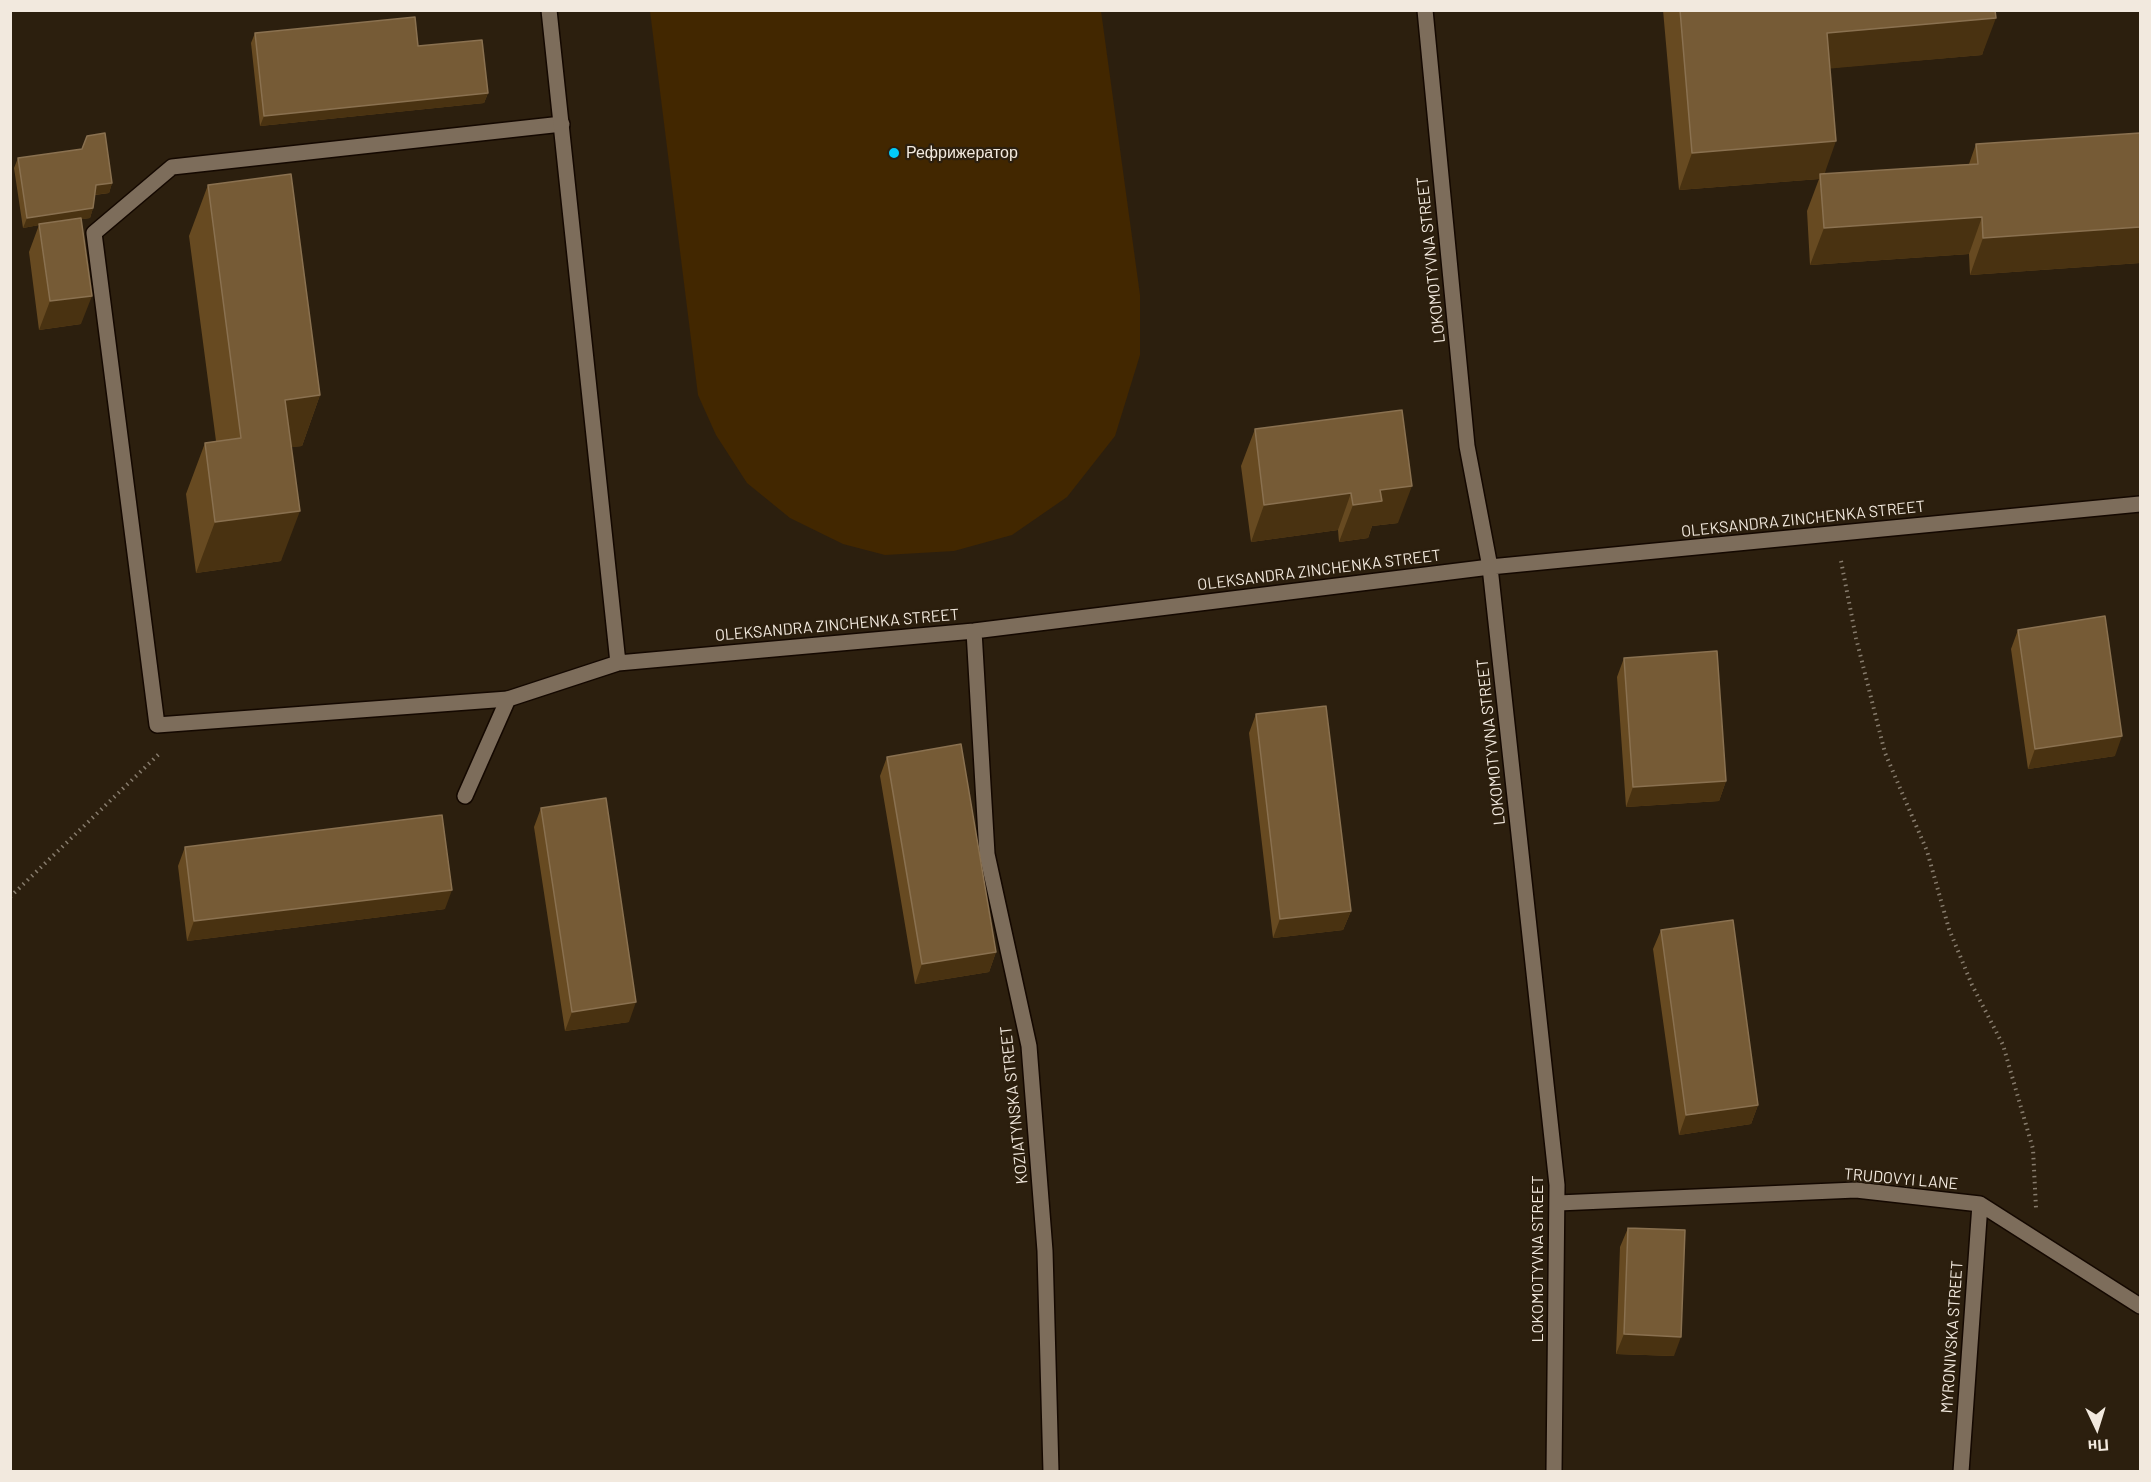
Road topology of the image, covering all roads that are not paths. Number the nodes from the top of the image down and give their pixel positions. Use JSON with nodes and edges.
{"nodes":[{"id":1,"x":549,"y":10,"type":"edge"},
{"id":2,"x":1425,"y":10,"type":"edge"},
{"id":3,"x":562,"y":124,"type":"junction"},
{"id":4,"x":2140,"y":504,"type":"edge"},
{"id":5,"x":1490,"y":567,"type":"junction"},
{"id":6,"x":974,"y":631,"type":"junction"},
{"id":7,"x":618,"y":663,"type":"junction"},
{"id":8,"x":508,"y":699,"type":"junction"},
{"id":9,"x":465,"y":796,"type":"dead end"},
{"id":10,"x":1558,"y":1203,"type":"junction"},
{"id":11,"x":1980,"y":1204,"type":"junction"},
{"id":12,"x":2140,"y":1306,"type":"edge"},
{"id":13,"x":1051,"y":1472,"type":"edge"},
{"id":14,"x":1554,"y":1472,"type":"edge"},
{"id":15,"x":1960,"y":1472,"type":"edge"}],
"edges":[{"from":1,"to":3,"type":"street"},
{"from":2,"to":5,"type":"street","name":"LOKOMOTYVNA STREET"},
{"from":3,"to":7,"type":"street"},
{"from":3,"to":8,"type":"street","name":"OLEKSANDRA ZINCHENKA STREET"},
{"from":4,"to":5,"type":"street","name":"OLEKSANDRA ZINCHENKA STREET"},
{"from":5,"to":6,"type":"street","name":"OLEKSANDRA ZINCHENKA STREET"},
{"from":5,"to":10,"type":"street","name":"LOKOMOTYVNA STREET"},
{"from":6,"to":7,"type":"street","name":"OLEKSANDRA ZINCHENKA STREET"},
{"from":6,"to":13,"type":"street","name":"KOZIATYNSKA STREET"},
{"from":7,"to":8,"type":"street","name":"OLEKSANDRA ZINCHENKA STREET"},
{"from":8,"to":9,"type":"street"},
{"from":10,"to":11,"type":"street","name":"TRUDOVYI LANE"},
{"from":10,"to":14,"type":"street","name":"LOKOMOTYVNA STREET"},
{"from":11,"to":12,"type":"street","name":"TRUDOVYI LANE"},
{"from":11,"to":15,"type":"street","name":"MYRONIVSKA STREET"}]}
